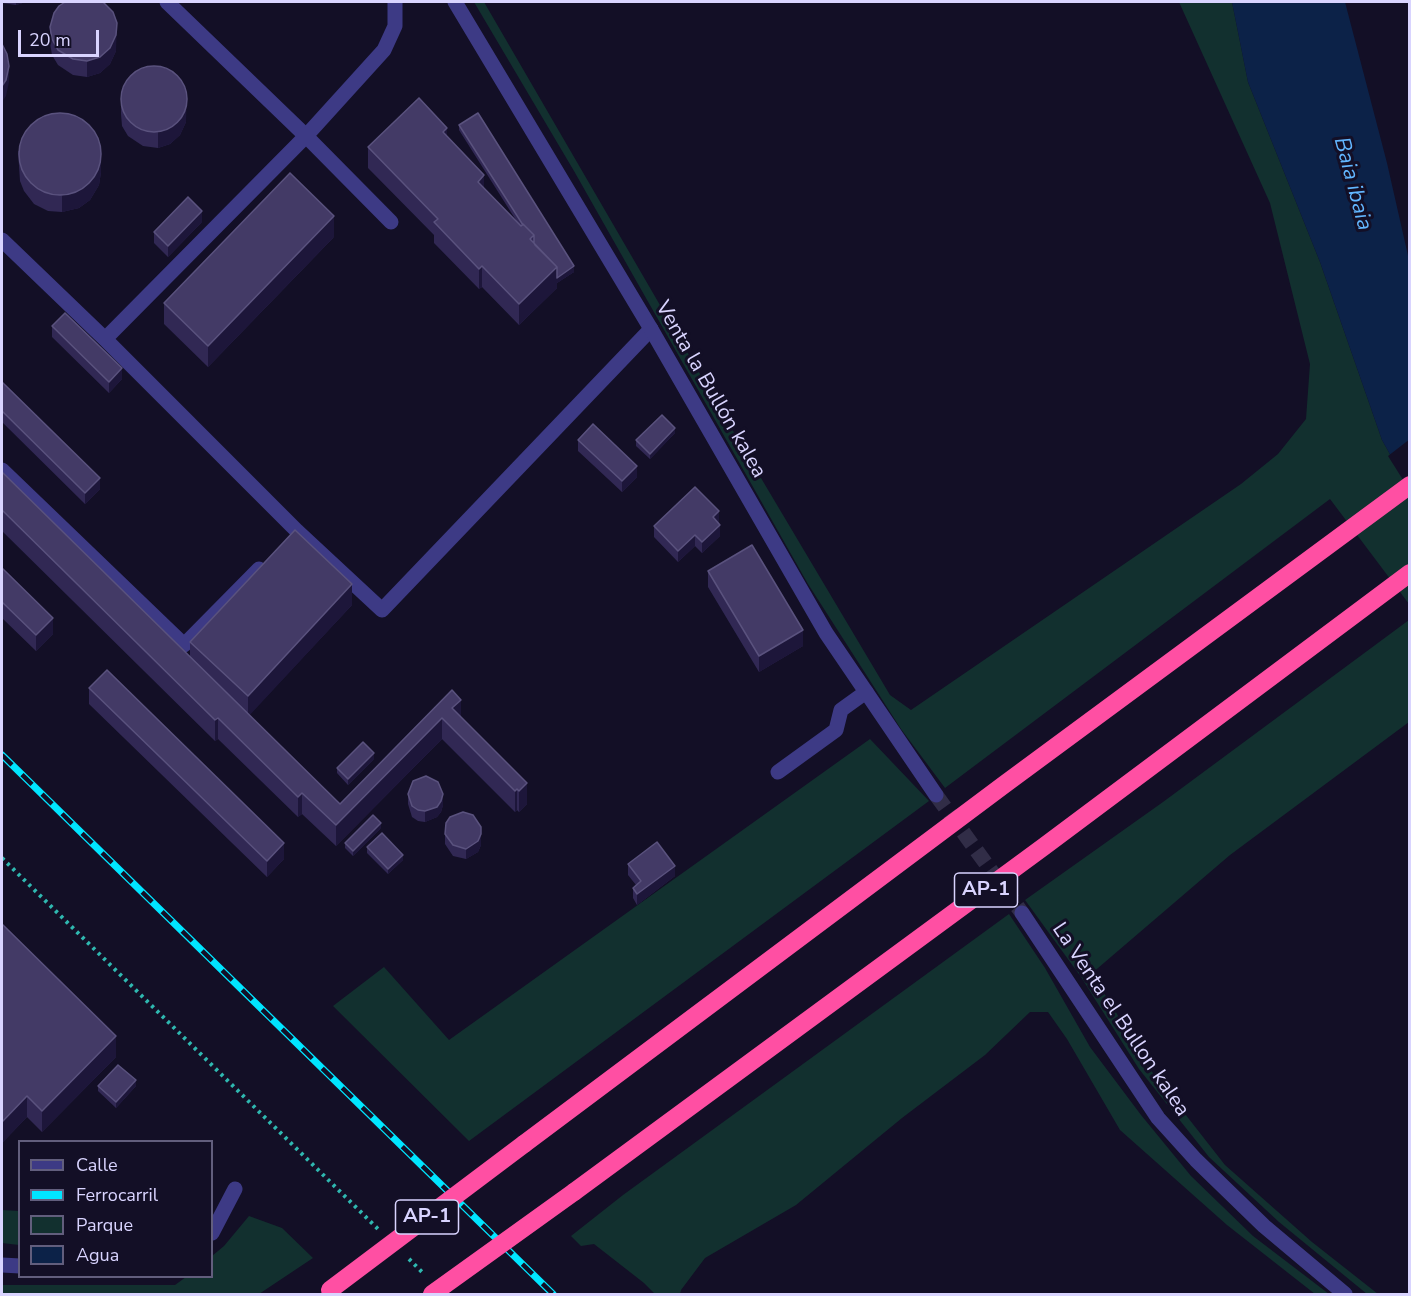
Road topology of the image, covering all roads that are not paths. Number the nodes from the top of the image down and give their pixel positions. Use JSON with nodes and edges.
{"nodes":[{"id":1,"x":167,"y":2,"type":"edge"},
{"id":2,"x":394,"y":2,"type":"edge"},
{"id":3,"x":455,"y":2,"type":"edge"},
{"id":4,"x":306,"y":136,"type":"junction"},
{"id":5,"x":391,"y":222,"type":"dead end"},
{"id":6,"x":2,"y":240,"type":"edge"},
{"id":7,"x":651,"y":329,"type":"junction"},
{"id":8,"x":105,"y":339,"type":"junction"},
{"id":9,"x":2,"y":470,"type":"edge"},
{"id":10,"x":1410,"y":485,"type":"edge"},
{"id":11,"x":272,"y":556,"type":"edge"},
{"id":12,"x":1402,"y":579,"type":"edge"},
{"id":13,"x":866,"y":692,"type":"junction"},
{"id":14,"x":778,"y":772,"type":"dead end"},
{"id":15,"x":936,"y":795,"type":"tunnel mouth"},
{"id":16,"x":1022,"y":913,"type":"tunnel mouth"},
{"id":17,"x":235,"y":1189,"type":"dead end"},
{"id":18,"x":213,"y":1231,"type":"edge"},
{"id":19,"x":2,"y":1264,"type":"edge"},
{"id":20,"x":18,"y":1266,"type":"edge"},
{"id":21,"x":430,"y":1286,"type":"edge"},
{"id":22,"x":327,"y":1292,"type":"edge"},
{"id":23,"x":1345,"y":1294,"type":"edge"}],
"edges":[{"from":1,"to":4,"type":"street"},
{"from":2,"to":4,"type":"street"},
{"from":3,"to":7,"type":"street","name":"Venta la Bullón kalea"},
{"from":4,"to":5,"type":"street"},
{"from":4,"to":8,"type":"street"},
{"from":6,"to":8,"type":"street"},
{"from":7,"to":8,"type":"street"},
{"from":7,"to":13,"type":"street","name":"Venta la Bullón kalea"},
{"from":9,"to":11,"type":"street"},
{"from":10,"to":22,"type":"highway","number":"AP-1","bridge":true},
{"from":12,"to":21,"type":"highway","number":"AP-1","bridge":true},
{"from":13,"to":14,"type":"street"},
{"from":13,"to":15,"type":"street","name":"Venta la Bullón kalea"},
{"from":16,"to":23,"type":"street","name":"La Venta el Bullon kalea"},
{"from":17,"to":18,"type":"street"},
{"from":19,"to":20,"type":"street"}]}
